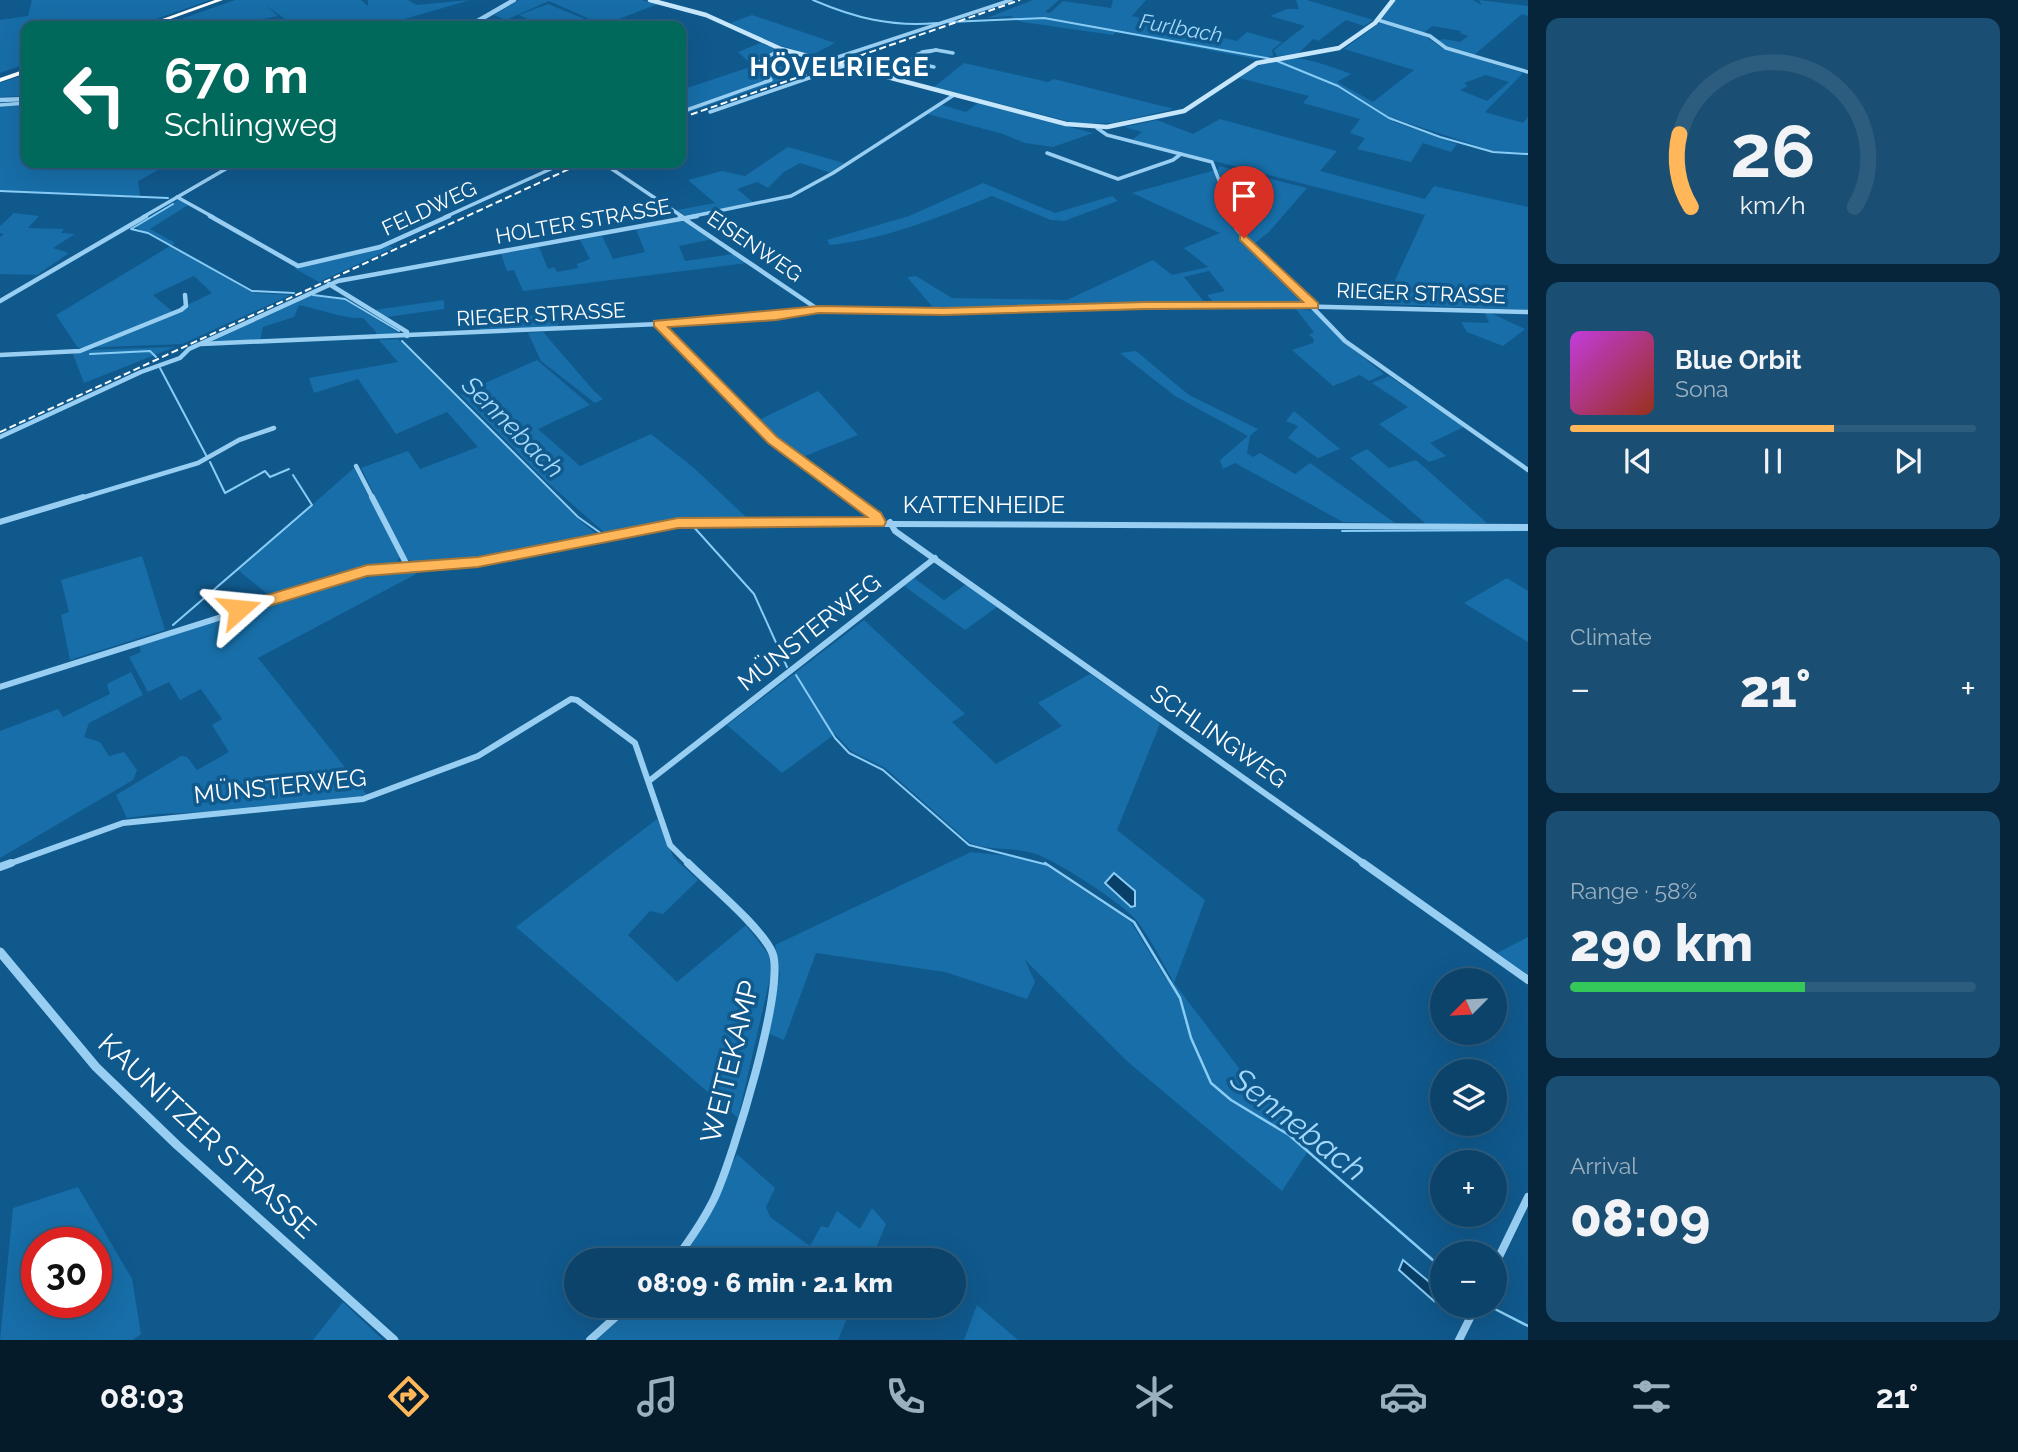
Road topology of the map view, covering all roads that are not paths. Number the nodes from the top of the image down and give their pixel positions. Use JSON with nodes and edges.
{"nodes":[{"id":1,"x":220,"y":0,"type":"edge"},
{"id":2,"x":229,"y":0,"type":"edge"},
{"id":3,"x":514,"y":0,"type":"edge"},
{"id":4,"x":650,"y":0,"type":"edge"},
{"id":5,"x":1012,"y":0,"type":"edge"},
{"id":6,"x":1393,"y":0,"type":"edge"},
{"id":7,"x":1378,"y":20,"type":"junction"},
{"id":8,"x":160,"y":21,"type":"edge"},
{"id":9,"x":169,"y":21,"type":"edge"},
{"id":10,"x":478,"y":21,"type":"edge"},
{"id":11,"x":781,"y":49,"type":"junction"},
{"id":12,"x":953,"y":53,"type":"dead end"},
{"id":13,"x":826,"y":61,"type":"junction"},
{"id":14,"x":910,"y":62,"type":"junction"},
{"id":15,"x":844,"y":66,"type":"junction"},
{"id":16,"x":934,"y":67,"type":"dead end"},
{"id":17,"x":21,"y":71,"type":"edge"},
{"id":18,"x":1528,"y":72,"type":"edge"},
{"id":19,"x":0,"y":78,"type":"edge"},
{"id":20,"x":891,"y":78,"type":"junction"},
{"id":21,"x":956,"y":95,"type":"junction"},
{"id":22,"x":21,"y":101,"type":"edge"},
{"id":23,"x":0,"y":103,"type":"edge"},
{"id":24,"x":686,"y":110,"type":"edge"},
{"id":25,"x":710,"y":112,"type":"dead end"},
{"id":26,"x":1097,"y":128,"type":"junction"},
{"id":27,"x":1047,"y":153,"type":"dead end"},
{"id":28,"x":1181,"y":154,"type":"junction"},
{"id":29,"x":227,"y":168,"type":"edge"},
{"id":30,"x":553,"y":168,"type":"edge"},
{"id":31,"x":611,"y":168,"type":"edge"},
{"id":32,"x":177,"y":197,"type":"junction"},
{"id":33,"x":686,"y":218,"type":"junction"},
{"id":34,"x":329,"y":284,"type":"junction"},
{"id":35,"x":185,"y":295,"type":"dead end"},
{"id":36,"x":0,"y":301,"type":"edge"},
{"id":37,"x":1314,"y":306,"type":"junction"},
{"id":38,"x":819,"y":310,"type":"junction"},
{"id":39,"x":1528,"y":312,"type":"edge"},
{"id":40,"x":659,"y":324,"type":"junction"},
{"id":41,"x":407,"y":336,"type":"junction"},
{"id":42,"x":201,"y":344,"type":"junction"},
{"id":43,"x":0,"y":355,"type":"edge"},
{"id":44,"x":274,"y":428,"type":"dead end"},
{"id":45,"x":0,"y":437,"type":"edge"},
{"id":46,"x":356,"y":466,"type":"dead end"},
{"id":47,"x":1528,"y":470,"type":"edge"},
{"id":48,"x":0,"y":522,"type":"edge"},
{"id":49,"x":878,"y":522,"type":"junction"},
{"id":50,"x":890,"y":522,"type":"junction"},
{"id":51,"x":1528,"y":527,"type":"edge"},
{"id":52,"x":935,"y":558,"type":"junction"},
{"id":53,"x":408,"y":566,"type":"junction"},
{"id":54,"x":0,"y":687,"type":"edge"},
{"id":55,"x":649,"y":781,"type":"junction"},
{"id":56,"x":0,"y":867,"type":"edge"},
{"id":57,"x":0,"y":952,"type":"edge"},
{"id":58,"x":1528,"y":980,"type":"edge"},
{"id":59,"x":1528,"y":1197,"type":"edge"},
{"id":60,"x":1507,"y":1241,"type":"edge"},
{"id":61,"x":686,"y":1248,"type":"edge"},
{"id":62,"x":615,"y":1318,"type":"edge"},
{"id":63,"x":1470,"y":1318,"type":"edge"},
{"id":64,"x":394,"y":1340,"type":"edge"},
{"id":65,"x":590,"y":1340,"type":"edge"},
{"id":66,"x":1459,"y":1340,"type":"edge"}],
"edges":[{"from":1,"to":8,"type":"highway"},
{"from":2,"to":9,"type":"highway"},
{"from":3,"to":10,"type":"street"},
{"from":4,"to":11,"type":"main road"},
{"from":5,"to":13,"type":"street"},
{"from":6,"to":7,"type":"main road"},
{"from":7,"to":18,"type":"street"},
{"from":7,"to":26,"type":"main road"},
{"from":11,"to":13,"type":"main road"},
{"from":11,"to":24,"type":"street"},
{"from":12,"to":14,"type":"street"},
{"from":13,"to":15,"type":"main road"},
{"from":14,"to":16,"type":"street"},
{"from":14,"to":20,"type":"street"},
{"from":15,"to":20,"type":"main road"},
{"from":15,"to":25,"type":"street"},
{"from":17,"to":19,"type":"highway"},
{"from":20,"to":21,"type":"main road"},
{"from":21,"to":26,"type":"main road"},
{"from":21,"to":33,"type":"street","name":"HOLTER STRASSE"},
{"from":22,"to":23,"type":"street"},
{"from":26,"to":28,"type":"street"},
{"from":27,"to":28,"type":"street"},
{"from":28,"to":37,"type":"street"},
{"from":29,"to":32,"type":"street"},
{"from":30,"to":32,"type":"street","name":"FELDWEG"},
{"from":31,"to":33,"type":"street","name":"EISENWEG"},
{"from":32,"to":36,"type":"street"},
{"from":33,"to":34,"type":"street","name":"HOLTER STRASSE"},
{"from":33,"to":38,"type":"street","name":"EISENWEG"},
{"from":34,"to":41,"type":"street"},
{"from":34,"to":42,"type":"street","name":"HOLTER STRASSE"},
{"from":35,"to":43,"type":"street"},
{"from":37,"to":38,"type":"street","name":"RIEGER STRASSE"},
{"from":37,"to":39,"type":"street","name":"RIEGER STRASSE"},
{"from":37,"to":47,"type":"street","name":"RIEGER STRASSE"},
{"from":38,"to":40,"type":"street","name":"RIEGER STRASSE"},
{"from":40,"to":41,"type":"street","name":"RIEGER STRASSE"},
{"from":40,"to":49,"type":"street"},
{"from":41,"to":42,"type":"street","name":"RIEGER STRASSE"},
{"from":42,"to":45,"type":"street","name":"RIEGER STRASSE"},
{"from":44,"to":48,"type":"street"},
{"from":46,"to":53,"type":"street"},
{"from":49,"to":50,"type":"street","name":"KATTENHEIDE"},
{"from":49,"to":53,"type":"street","name":"KATTENHEIDE"},
{"from":50,"to":51,"type":"street","name":"KATTENHEIDE"},
{"from":50,"to":52,"type":"street","name":"SCHLINGWEG"},
{"from":52,"to":55,"type":"street","name":"MÜNSTERWEG"},
{"from":52,"to":58,"type":"street","name":"SCHLINGWEG"},
{"from":53,"to":54,"type":"street","name":"KATTENHEIDE"},
{"from":55,"to":56,"type":"street","name":"MÜNSTERWEG"},
{"from":55,"to":61,"type":"street","name":"WEITEKAMP"},
{"from":57,"to":64,"type":"street","name":"KAUNITZER STRASSE"},
{"from":59,"to":60,"type":"street"},
{"from":62,"to":65,"type":"street"},
{"from":63,"to":66,"type":"street"}]}
